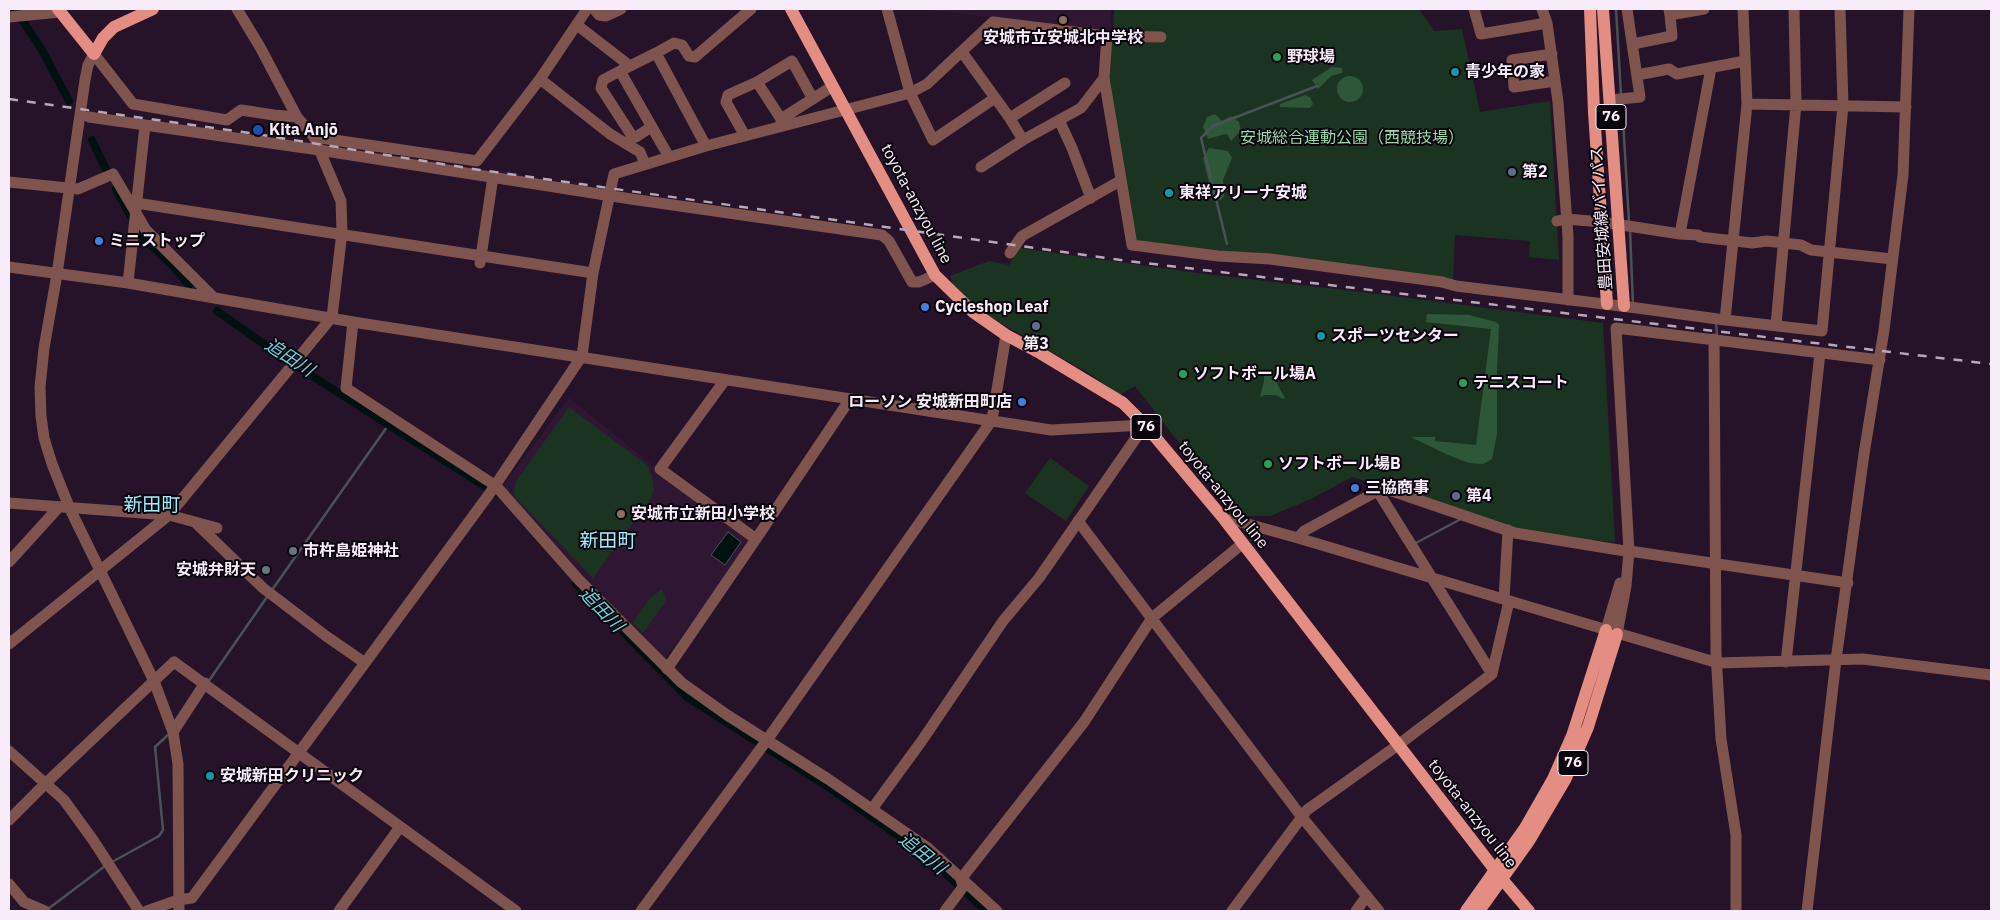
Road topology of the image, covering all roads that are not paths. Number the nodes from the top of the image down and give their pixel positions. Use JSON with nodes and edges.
{"nodes":[{"id":1,"x":153,"y":9,"type":"edge"},
{"id":2,"x":237,"y":9,"type":"edge"},
{"id":3,"x":587,"y":9,"type":"edge"},
{"id":4,"x":594,"y":9,"type":"edge"},
{"id":5,"x":622,"y":9,"type":"edge"},
{"id":6,"x":751,"y":9,"type":"edge"},
{"id":7,"x":791,"y":9,"type":"edge"},
{"id":8,"x":887,"y":9,"type":"edge"},
{"id":9,"x":1474,"y":9,"type":"edge"},
{"id":10,"x":1542,"y":9,"type":"edge"},
{"id":11,"x":1590,"y":9,"type":"edge"},
{"id":12,"x":1603,"y":9,"type":"edge"},
{"id":13,"x":1627,"y":9,"type":"edge"},
{"id":14,"x":1704,"y":9,"type":"edge"},
{"id":15,"x":1743,"y":9,"type":"edge"},
{"id":16,"x":1794,"y":9,"type":"edge"},
{"id":17,"x":1840,"y":9,"type":"edge"},
{"id":18,"x":1909,"y":9,"type":"edge"},
{"id":19,"x":59,"y":10,"type":"edge"},
{"id":20,"x":1670,"y":12,"type":"edge"},
{"id":21,"x":15,"y":15,"type":"edge"},
{"id":22,"x":1547,"y":23,"type":"junction"},
{"id":23,"x":578,"y":25,"type":"junction"},
{"id":24,"x":1107,"y":36,"type":"junction"},
{"id":25,"x":1161,"y":37,"type":"dead end"},
{"id":26,"x":1632,"y":44,"type":"junction"},
{"id":27,"x":962,"y":52,"type":"junction"},
{"id":28,"x":656,"y":53,"type":"junction"},
{"id":29,"x":94,"y":54,"type":"junction"},
{"id":30,"x":1552,"y":54,"type":"junction"},
{"id":31,"x":1745,"y":61,"type":"junction"},
{"id":32,"x":1711,"y":68,"type":"junction"},
{"id":33,"x":625,"y":69,"type":"junction"},
{"id":34,"x":1637,"y":76,"type":"junction"},
{"id":35,"x":540,"y":78,"type":"junction"},
{"id":36,"x":1104,"y":78,"type":"junction"},
{"id":37,"x":1555,"y":80,"type":"junction"},
{"id":38,"x":757,"y":82,"type":"junction"},
{"id":39,"x":1064,"y":83,"type":"dead end"},
{"id":40,"x":833,"y":86,"type":"junction"},
{"id":41,"x":910,"y":93,"type":"junction"},
{"id":42,"x":995,"y":98,"type":"junction"},
{"id":43,"x":813,"y":99,"type":"junction"},
{"id":44,"x":1610,"y":100,"type":"junction"},
{"id":45,"x":1747,"y":104,"type":"junction"},
{"id":46,"x":1796,"y":104,"type":"junction"},
{"id":47,"x":1842,"y":105,"type":"junction"},
{"id":48,"x":1906,"y":107,"type":"junction"},
{"id":49,"x":846,"y":110,"type":"junction"},
{"id":50,"x":297,"y":116,"type":"junction"},
{"id":51,"x":89,"y":117,"type":"dead end"},
{"id":52,"x":1010,"y":118,"type":"junction"},
{"id":53,"x":1059,"y":120,"type":"junction"},
{"id":54,"x":781,"y":123,"type":"junction"},
{"id":55,"x":145,"y":125,"type":"junction"},
{"id":56,"x":650,"y":127,"type":"junction"},
{"id":57,"x":745,"y":136,"type":"junction"},
{"id":58,"x":314,"y":137,"type":"junction"},
{"id":59,"x":1023,"y":140,"type":"junction"},
{"id":60,"x":706,"y":146,"type":"junction"},
{"id":61,"x":319,"y":150,"type":"junction"},
{"id":62,"x":669,"y":157,"type":"junction"},
{"id":63,"x":645,"y":164,"type":"junction"},
{"id":64,"x":981,"y":167,"type":"dead end"},
{"id":65,"x":493,"y":177,"type":"junction"},
{"id":66,"x":1120,"y":181,"type":"junction"},
{"id":67,"x":9,"y":182,"type":"edge"},
{"id":68,"x":69,"y":189,"type":"junction"},
{"id":69,"x":610,"y":196,"type":"junction"},
{"id":70,"x":1090,"y":198,"type":"junction"},
{"id":71,"x":135,"y":215,"type":"junction"},
{"id":72,"x":1562,"y":220,"type":"junction"},
{"id":73,"x":1602,"y":222,"type":"junction"},
{"id":74,"x":1618,"y":225,"type":"junction"},
{"id":75,"x":1680,"y":234,"type":"junction"},
{"id":76,"x":341,"y":238,"type":"junction"},
{"id":77,"x":1734,"y":241,"type":"junction"},
{"id":78,"x":1784,"y":243,"type":"junction"},
{"id":79,"x":1010,"y":253,"type":"dead end"},
{"id":80,"x":1830,"y":253,"type":"junction"},
{"id":81,"x":480,"y":260,"type":"junction"},
{"id":82,"x":1892,"y":260,"type":"junction"},
{"id":83,"x":9,"y":267,"type":"edge"},
{"id":84,"x":57,"y":274,"type":"junction"},
{"id":85,"x":935,"y":274,"type":"junction"},
{"id":86,"x":593,"y":277,"type":"junction"},
{"id":87,"x":128,"y":283,"type":"junction"},
{"id":88,"x":214,"y":298,"type":"junction"},
{"id":89,"x":1568,"y":300,"type":"junction"},
{"id":90,"x":1607,"y":304,"type":"junction"},
{"id":91,"x":1624,"y":306,"type":"junction"},
{"id":92,"x":332,"y":317,"type":"junction"},
{"id":93,"x":1725,"y":320,"type":"junction"},
{"id":94,"x":353,"y":322,"type":"junction"},
{"id":95,"x":1776,"y":325,"type":"junction"},
{"id":96,"x":1006,"y":335,"type":"junction"},
{"id":97,"x":1714,"y":339,"type":"junction"},
{"id":98,"x":1820,"y":353,"type":"junction"},
{"id":99,"x":582,"y":356,"type":"junction"},
{"id":100,"x":1880,"y":360,"type":"junction"},
{"id":101,"x":725,"y":380,"type":"junction"},
{"id":102,"x":850,"y":399,"type":"junction"},
{"id":103,"x":992,"y":420,"type":"junction"},
{"id":104,"x":1145,"y":425,"type":"junction"},
{"id":105,"x":493,"y":489,"type":"junction"},
{"id":106,"x":1377,"y":490,"type":"junction"},
{"id":107,"x":9,"y":503,"type":"edge"},
{"id":108,"x":58,"y":508,"type":"junction"},
{"id":109,"x":70,"y":509,"type":"junction"},
{"id":110,"x":169,"y":516,"type":"junction"},
{"id":111,"x":1224,"y":520,"type":"junction"},
{"id":112,"x":1078,"y":521,"type":"junction"},
{"id":113,"x":196,"y":522,"type":"junction"},
{"id":114,"x":217,"y":528,"type":"dead end"},
{"id":115,"x":1511,"y":529,"type":"junction"},
{"id":116,"x":756,"y":538,"type":"junction"},
{"id":117,"x":1298,"y":538,"type":"junction"},
{"id":118,"x":1242,"y":544,"type":"junction"},
{"id":119,"x":1627,"y":551,"type":"junction"},
{"id":120,"x":9,"y":562,"type":"edge"},
{"id":121,"x":1716,"y":564,"type":"junction"},
{"id":122,"x":102,"y":571,"type":"junction"},
{"id":123,"x":1795,"y":576,"type":"junction"},
{"id":124,"x":1430,"y":578,"type":"junction"},
{"id":125,"x":1848,"y":583,"type":"junction"},
{"id":126,"x":1506,"y":600,"type":"junction"},
{"id":127,"x":1152,"y":618,"type":"junction"},
{"id":128,"x":1612,"y":632,"type":"junction"},
{"id":129,"x":9,"y":644,"type":"edge"},
{"id":130,"x":1836,"y":660,"type":"junction"},
{"id":131,"x":365,"y":662,"type":"junction"},
{"id":132,"x":1786,"y":662,"type":"junction"},
{"id":133,"x":1718,"y":663,"type":"junction"},
{"id":134,"x":667,"y":669,"type":"junction"},
{"id":135,"x":1492,"y":674,"type":"junction"},
{"id":136,"x":1991,"y":675,"type":"edge"},
{"id":137,"x":154,"y":681,"type":"junction"},
{"id":138,"x":205,"y":683,"type":"junction"},
{"id":139,"x":173,"y":732,"type":"junction"},
{"id":140,"x":764,"y":744,"type":"junction"},
{"id":141,"x":1398,"y":745,"type":"junction"},
{"id":142,"x":9,"y":750,"type":"edge"},
{"id":143,"x":298,"y":753,"type":"junction"},
{"id":144,"x":45,"y":784,"type":"junction"},
{"id":145,"x":872,"y":809,"type":"junction"},
{"id":146,"x":1301,"y":816,"type":"junction"},
{"id":147,"x":9,"y":820,"type":"edge"},
{"id":148,"x":400,"y":827,"type":"junction"},
{"id":149,"x":1499,"y":875,"type":"junction"},
{"id":150,"x":9,"y":884,"type":"edge"},
{"id":151,"x":961,"y":886,"type":"junction"},
{"id":152,"x":1367,"y":896,"type":"junction"},
{"id":153,"x":178,"y":905,"type":"edge"},
{"id":154,"x":45,"y":911,"type":"edge"},
{"id":155,"x":139,"y":911,"type":"edge"},
{"id":156,"x":147,"y":911,"type":"edge"},
{"id":157,"x":339,"y":911,"type":"edge"},
{"id":158,"x":516,"y":911,"type":"edge"},
{"id":159,"x":641,"y":911,"type":"edge"},
{"id":160,"x":946,"y":911,"type":"edge"},
{"id":161,"x":997,"y":911,"type":"edge"},
{"id":162,"x":1232,"y":911,"type":"edge"},
{"id":163,"x":1356,"y":911,"type":"edge"},
{"id":164,"x":1379,"y":911,"type":"edge"},
{"id":165,"x":1466,"y":911,"type":"edge"},
{"id":166,"x":1479,"y":911,"type":"edge"},
{"id":167,"x":1529,"y":911,"type":"edge"},
{"id":168,"x":1736,"y":911,"type":"edge"},
{"id":169,"x":1807,"y":911,"type":"edge"}],
"edges":[{"from":1,"to":29,"type":"main road"},
{"from":2,"to":50,"type":"street"},
{"from":3,"to":23,"type":"street"},
{"from":4,"to":5,"type":"street"},
{"from":6,"to":28,"type":"street"},
{"from":7,"to":40,"type":"main road","name":"toyota-anzyou line","number":"76"},
{"from":8,"to":41,"type":"street"},
{"from":9,"to":22,"type":"street"},
{"from":10,"to":22,"type":"street"},
{"from":11,"to":73,"type":"main road","name":"豊田安城線バイパス","number":"76"},
{"from":12,"to":44,"type":"main road","name":"豊田安城線バイパス","number":"76"},
{"from":13,"to":26,"type":"street"},
{"from":14,"to":20,"type":"street"},
{"from":15,"to":31,"type":"street"},
{"from":16,"to":46,"type":"street"},
{"from":17,"to":47,"type":"street"},
{"from":18,"to":48,"type":"street"},
{"from":19,"to":21,"type":"street"},
{"from":19,"to":29,"type":"main road"},
{"from":20,"to":26,"type":"street"},
{"from":22,"to":30,"type":"street"},
{"from":23,"to":33,"type":"street"},
{"from":23,"to":35,"type":"street"},
{"from":24,"to":25,"type":"street"},
{"from":24,"to":27,"type":"street"},
{"from":24,"to":36,"type":"street"},
{"from":26,"to":34,"type":"street"},
{"from":27,"to":41,"type":"street"},
{"from":27,"to":42,"type":"street"},
{"from":28,"to":33,"type":"street"},
{"from":28,"to":60,"type":"street"},
{"from":29,"to":50,"type":"street"},
{"from":29,"to":68,"type":"street"},
{"from":30,"to":37,"type":"street"},
{"from":30,"to":37,"type":"street"},
{"from":31,"to":32,"type":"street"},
{"from":31,"to":45,"type":"street"},
{"from":32,"to":34,"type":"street"},
{"from":32,"to":75,"type":"street"},
{"from":33,"to":56,"type":"street"},
{"from":33,"to":56,"type":"street"},
{"from":34,"to":44,"type":"street"},
{"from":35,"to":58,"type":"street"},
{"from":35,"to":63,"type":"street"},
{"from":36,"to":53,"type":"street"},
{"from":36,"to":66,"type":"street"},
{"from":37,"to":72,"type":"street"},
{"from":38,"to":43,"type":"street"},
{"from":38,"to":54,"type":"street"},
{"from":38,"to":57,"type":"street"},
{"from":39,"to":52,"type":"street"},
{"from":40,"to":43,"type":"street"},
{"from":40,"to":49,"type":"main road","name":"toyota-anzyou line","number":"76"},
{"from":41,"to":42,"type":"street"},
{"from":41,"to":49,"type":"street"},
{"from":42,"to":52,"type":"street"},
{"from":43,"to":54,"type":"street"},
{"from":44,"to":74,"type":"main road","name":"豊田安城線バイパス","number":"76"},
{"from":45,"to":46,"type":"street"},
{"from":45,"to":77,"type":"street"},
{"from":46,"to":47,"type":"street"},
{"from":46,"to":78,"type":"street"},
{"from":47,"to":48,"type":"street"},
{"from":47,"to":80,"type":"street"},
{"from":48,"to":82,"type":"street"},
{"from":49,"to":54,"type":"street"},
{"from":49,"to":85,"type":"main road","name":"toyota-anzyou line","number":"76"},
{"from":50,"to":58,"type":"street"},
{"from":51,"to":55,"type":"street"},
{"from":52,"to":59,"type":"street"},
{"from":53,"to":59,"type":"street"},
{"from":53,"to":70,"type":"street"},
{"from":54,"to":57,"type":"street"},
{"from":55,"to":61,"type":"street"},
{"from":55,"to":71,"type":"street"},
{"from":56,"to":62,"type":"street"},
{"from":57,"to":60,"type":"street"},
{"from":58,"to":61,"type":"street"},
{"from":59,"to":64,"type":"street"},
{"from":60,"to":62,"type":"street"},
{"from":61,"to":65,"type":"street"},
{"from":61,"to":76,"type":"street"},
{"from":62,"to":63,"type":"street"},
{"from":63,"to":69,"type":"street"},
{"from":65,"to":69,"type":"street"},
{"from":65,"to":81,"type":"street"},
{"from":66,"to":70,"type":"street"},
{"from":66,"to":89,"type":"street"},
{"from":67,"to":68,"type":"street"},
{"from":68,"to":71,"type":"street"},
{"from":68,"to":84,"type":"street"},
{"from":69,"to":85,"type":"street"},
{"from":69,"to":86,"type":"street"},
{"from":70,"to":79,"type":"street"},
{"from":71,"to":76,"type":"street"},
{"from":71,"to":87,"type":"street"},
{"from":71,"to":88,"type":"street"},
{"from":72,"to":73,"type":"street"},
{"from":72,"to":89,"type":"street"},
{"from":73,"to":74,"type":"street"},
{"from":73,"to":90,"type":"main road","name":"豊田安城線バイパス","number":"76"},
{"from":74,"to":75,"type":"street"},
{"from":74,"to":91,"type":"main road","name":"豊田安城線バイパス","number":"76"},
{"from":75,"to":77,"type":"street"},
{"from":76,"to":81,"type":"street"},
{"from":76,"to":92,"type":"street"},
{"from":77,"to":78,"type":"street"},
{"from":77,"to":93,"type":"street"},
{"from":78,"to":80,"type":"street"},
{"from":78,"to":95,"type":"street"},
{"from":80,"to":82,"type":"street"},
{"from":80,"to":95,"type":"street"},
{"from":81,"to":86,"type":"street"},
{"from":82,"to":100,"type":"street"},
{"from":83,"to":84,"type":"street"},
{"from":84,"to":87,"type":"street"},
{"from":84,"to":109,"type":"street"},
{"from":85,"to":96,"type":"main road","name":"toyota-anzyou line","number":"76"},
{"from":86,"to":99,"type":"street"},
{"from":87,"to":88,"type":"street"},
{"from":88,"to":92,"type":"street"},
{"from":89,"to":90,"type":"street"},
{"from":90,"to":91,"type":"street"},
{"from":91,"to":93,"type":"street"},
{"from":92,"to":94,"type":"street"},
{"from":92,"to":110,"type":"street"},
{"from":93,"to":95,"type":"street"},
{"from":94,"to":99,"type":"street"},
{"from":94,"to":105,"type":"street"},
{"from":96,"to":103,"type":"street"},
{"from":96,"to":104,"type":"main road","name":"toyota-anzyou line","number":"76"},
{"from":97,"to":98,"type":"street"},
{"from":97,"to":119,"type":"street"},
{"from":97,"to":121,"type":"street"},
{"from":98,"to":100,"type":"street"},
{"from":98,"to":123,"type":"street"},
{"from":99,"to":101,"type":"street"},
{"from":99,"to":105,"type":"street"},
{"from":100,"to":125,"type":"street"},
{"from":101,"to":102,"type":"street"},
{"from":101,"to":116,"type":"street"},
{"from":102,"to":103,"type":"street"},
{"from":102,"to":116,"type":"street"},
{"from":103,"to":104,"type":"street"},
{"from":103,"to":140,"type":"street"},
{"from":104,"to":111,"type":"main road","name":"toyota-anzyou line","number":"76"},
{"from":104,"to":112,"type":"street"},
{"from":105,"to":131,"type":"street"},
{"from":105,"to":134,"type":"street"},
{"from":106,"to":115,"type":"street"},
{"from":106,"to":117,"type":"street"},
{"from":106,"to":124,"type":"street"},
{"from":107,"to":108,"type":"street"},
{"from":108,"to":109,"type":"street"},
{"from":108,"to":120,"type":"street"},
{"from":109,"to":110,"type":"street"},
{"from":109,"to":122,"type":"street"},
{"from":110,"to":113,"type":"street"},
{"from":110,"to":122,"type":"street"},
{"from":111,"to":117,"type":"street"},
{"from":111,"to":118,"type":"main road","name":"toyota-anzyou line","number":"76"},
{"from":112,"to":127,"type":"street"},
{"from":112,"to":145,"type":"street"},
{"from":113,"to":114,"type":"street"},
{"from":113,"to":131,"type":"street"},
{"from":115,"to":119,"type":"street"},
{"from":115,"to":126,"type":"street"},
{"from":116,"to":134,"type":"street"},
{"from":117,"to":124,"type":"street"},
{"from":118,"to":127,"type":"street"},
{"from":118,"to":141,"type":"main road","name":"toyota-anzyou line","number":"76"},
{"from":119,"to":121,"type":"street"},
{"from":119,"to":128,"type":"street"},
{"from":121,"to":123,"type":"street"},
{"from":121,"to":133,"type":"street"},
{"from":122,"to":129,"type":"street"},
{"from":122,"to":137,"type":"street"},
{"from":123,"to":125,"type":"street"},
{"from":123,"to":132,"type":"street"},
{"from":124,"to":126,"type":"street"},
{"from":124,"to":135,"type":"street"},
{"from":125,"to":130,"type":"street"},
{"from":126,"to":128,"type":"street"},
{"from":126,"to":135,"type":"street"},
{"from":127,"to":146,"type":"street"},
{"from":127,"to":151,"type":"street"},
{"from":128,"to":133,"type":"street"},
{"from":128,"to":149,"type":"main road","number":"76"},
{"from":130,"to":132,"type":"street"},
{"from":130,"to":136,"type":"street"},
{"from":130,"to":169,"type":"street"},
{"from":131,"to":143,"type":"street"},
{"from":132,"to":133,"type":"street"},
{"from":133,"to":168,"type":"street"},
{"from":134,"to":140,"type":"street"},
{"from":135,"to":141,"type":"street"},
{"from":137,"to":138,"type":"street"},
{"from":137,"to":139,"type":"street"},
{"from":137,"to":144,"type":"street"},
{"from":138,"to":139,"type":"street"},
{"from":138,"to":143,"type":"street"},
{"from":139,"to":153,"type":"street"},
{"from":140,"to":145,"type":"street"},
{"from":140,"to":159,"type":"street"},
{"from":141,"to":146,"type":"street"},
{"from":141,"to":149,"type":"main road","name":"toyota-anzyou line","number":"76"},
{"from":142,"to":144,"type":"street"},
{"from":143,"to":148,"type":"street"},
{"from":143,"to":153,"type":"street"},
{"from":144,"to":147,"type":"street"},
{"from":144,"to":155,"type":"street"},
{"from":145,"to":151,"type":"street"},
{"from":146,"to":152,"type":"street"},
{"from":146,"to":162,"type":"street"},
{"from":148,"to":157,"type":"street"},
{"from":148,"to":158,"type":"street"},
{"from":149,"to":165,"type":"main road","number":"76"},
{"from":149,"to":166,"type":"main road","number":"76"},
{"from":149,"to":167,"type":"main road","name":"toyota-anzyou line","number":"76"},
{"from":150,"to":154,"type":"street"},
{"from":151,"to":160,"type":"street"},
{"from":151,"to":161,"type":"street"},
{"from":152,"to":163,"type":"street"},
{"from":152,"to":164,"type":"street"},
{"from":153,"to":156,"type":"street"}]}
